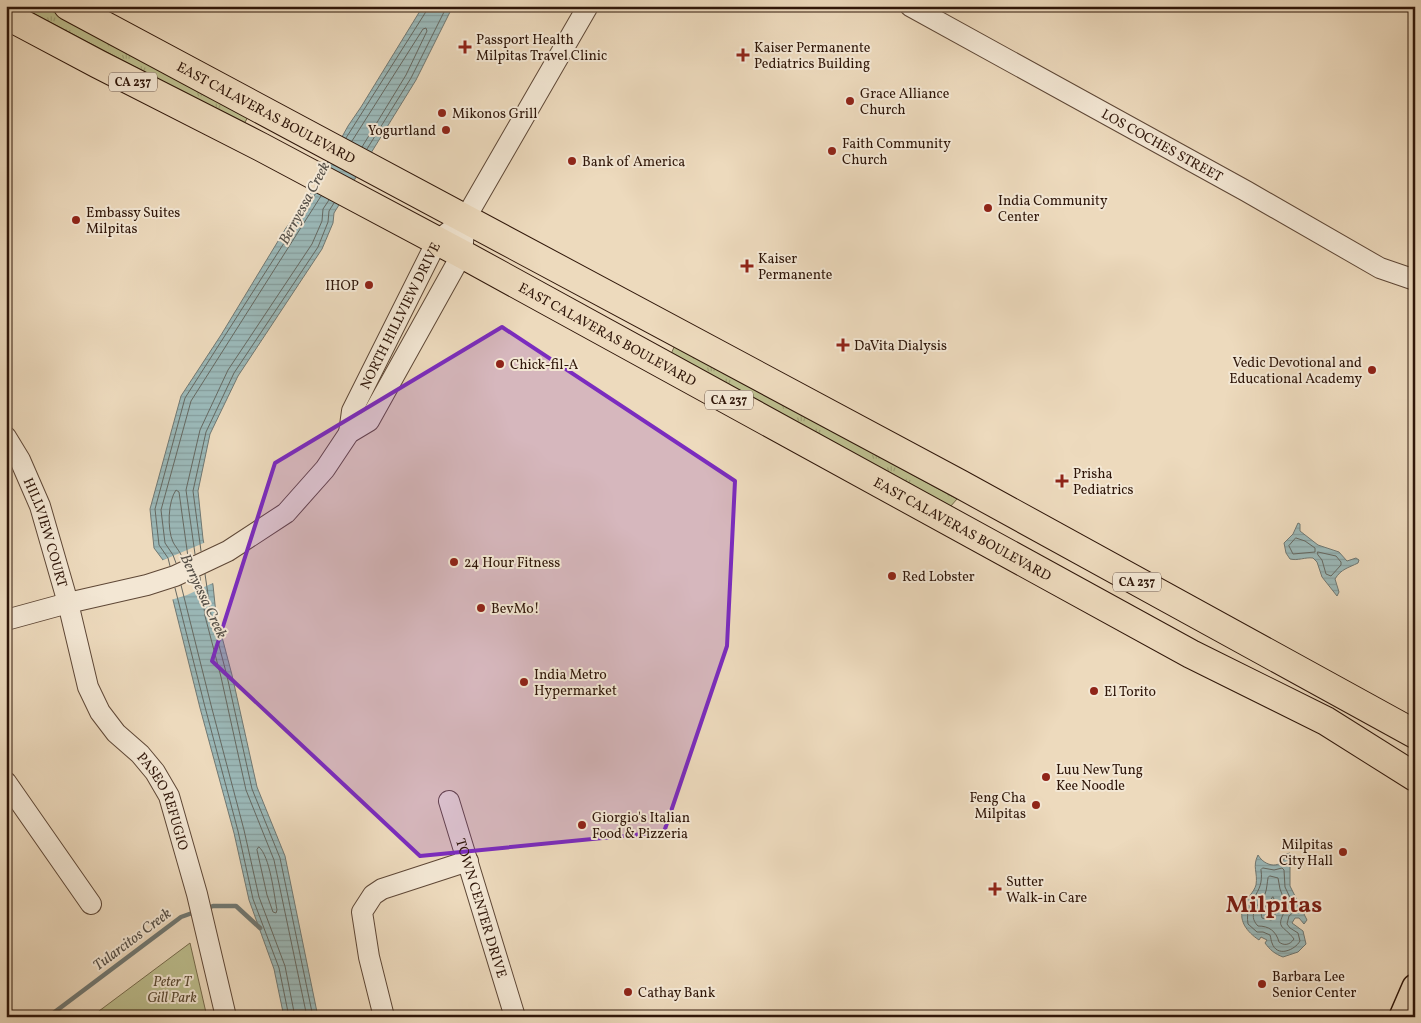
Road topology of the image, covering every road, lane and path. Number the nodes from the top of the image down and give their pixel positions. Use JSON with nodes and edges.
{"nodes":[{"id":1,"x":588,"y":6,"type":"edge"},
{"id":2,"x":910,"y":6,"type":"edge"},
{"id":3,"x":79,"y":10,"type":"edge"},
{"id":4,"x":6,"y":15,"type":"edge"},
{"id":5,"x":6,"y":30,"type":"edge"},
{"id":6,"x":98,"y":64,"type":"junction"},
{"id":7,"x":465,"y":219,"type":"junction"},
{"id":8,"x":437,"y":241,"type":"junction"},
{"id":9,"x":462,"y":254,"type":"junction"},
{"id":10,"x":1415,"y":280,"type":"edge"},
{"id":11,"x":349,"y":433,"type":"junction"},
{"id":12,"x":6,"y":437,"type":"edge"},
{"id":13,"x":68,"y":603,"type":"junction"},
{"id":14,"x":6,"y":620,"type":"edge"},
{"id":15,"x":1415,"y":734,"type":"edge"},
{"id":16,"x":1408,"y":774,"type":"edge"},
{"id":17,"x":6,"y":782,"type":"edge"},
{"id":18,"x":449,"y":801,"type":"dead end"},
{"id":19,"x":468,"y":861,"type":"junction"},
{"id":20,"x":91,"y":904,"type":"dead end"},
{"id":21,"x":1415,"y":987,"type":"edge"},
{"id":22,"x":226,"y":1017,"type":"edge"},
{"id":23,"x":384,"y":1017,"type":"edge"},
{"id":24,"x":515,"y":1017,"type":"edge"},
{"id":25,"x":1402,"y":1017,"type":"edge"}],
"edges":[{"from":1,"to":7,"type":"street"},
{"from":2,"to":10,"type":"street","name":"LOS COCHES STREET"},
{"from":3,"to":7,"type":"highway","name":"EAST CALAVERAS BOULEVARD","number":"CA 237"},
{"from":4,"to":6,"type":"highway","name":"EAST CALAVERAS BOULEVARD","number":"CA 237"},
{"from":5,"to":6,"type":"highway"},
{"from":6,"to":8,"type":"highway","name":"EAST CALAVERAS BOULEVARD","number":"CA 237"},
{"from":7,"to":8,"type":"street","name":"NORTH HILLVIEW DRIVE"},
{"from":7,"to":9,"type":"street","name":"NORTH HILLVIEW DRIVE"},
{"from":7,"to":15,"type":"highway","name":"EAST CALAVERAS BOULEVARD","number":"CA 237"},
{"from":8,"to":9,"type":"highway","name":"EAST CALAVERAS BOULEVARD","number":"CA 237"},
{"from":8,"to":11,"type":"street","name":"NORTH HILLVIEW DRIVE"},
{"from":9,"to":11,"type":"street","name":"NORTH HILLVIEW DRIVE"},
{"from":9,"to":16,"type":"highway","name":"EAST CALAVERAS BOULEVARD","number":"CA 237"},
{"from":11,"to":13,"type":"street","name":"NORTH HILLVIEW DRIVE"},
{"from":12,"to":13,"type":"street","name":"HILLVIEW COURT"},
{"from":13,"to":14,"type":"street","name":"NORTH HILLVIEW DRIVE"},
{"from":13,"to":22,"type":"street","name":"PASEO REFUGIO"},
{"from":17,"to":20,"type":"street"},
{"from":18,"to":19,"type":"street","name":"TOWN CENTER DRIVE"},
{"from":19,"to":23,"type":"street"},
{"from":19,"to":24,"type":"street","name":"TOWN CENTER DRIVE"},
{"from":21,"to":25,"type":"main road"}]}
